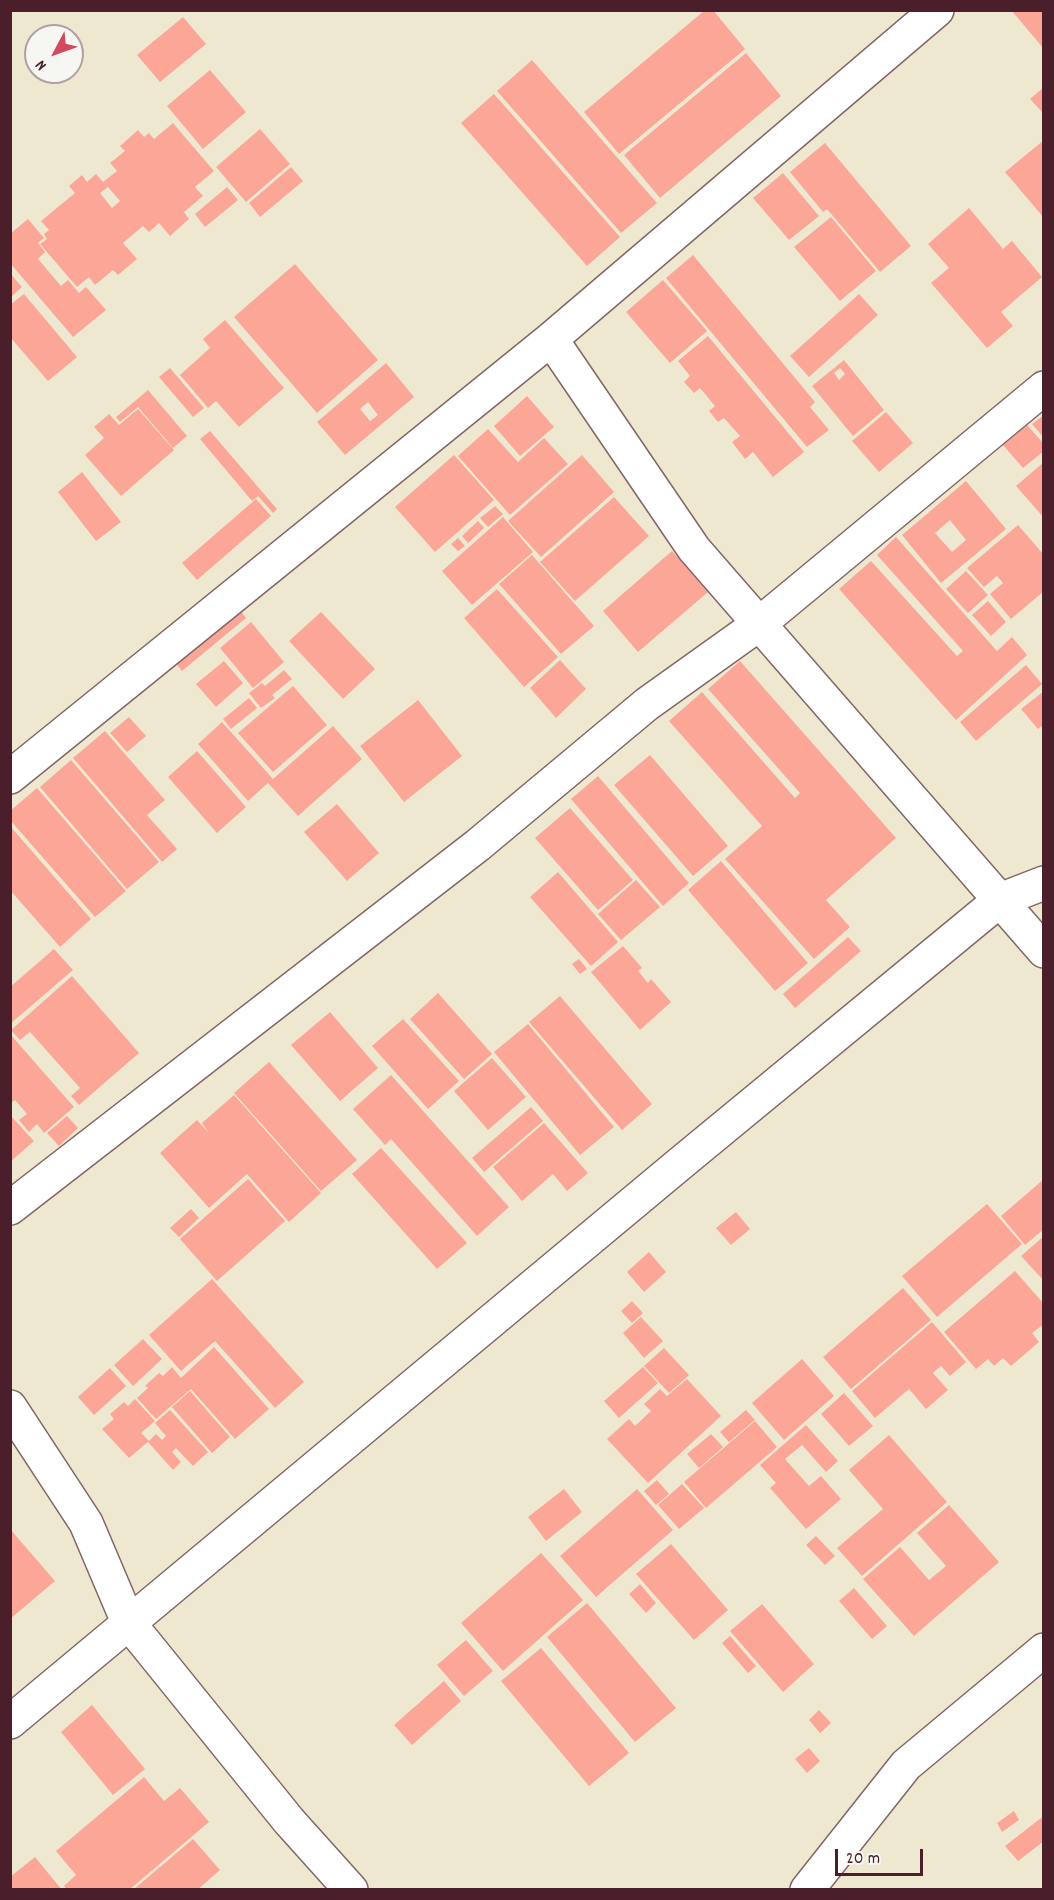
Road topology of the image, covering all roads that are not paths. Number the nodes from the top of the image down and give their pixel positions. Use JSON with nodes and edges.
{"nodes":[{"id":1,"x":937,"y":10,"type":"edge"},
{"id":2,"x":550,"y":339,"type":"junction"},
{"id":3,"x":1044,"y":388,"type":"edge"},
{"id":4,"x":759,"y":624,"type":"junction"},
{"id":5,"x":10,"y":777,"type":"edge"},
{"id":6,"x":1044,"y":883,"type":"edge"},
{"id":7,"x":1000,"y":900,"type":"junction"},
{"id":8,"x":1044,"y":951,"type":"edge"},
{"id":9,"x":10,"y":1208,"type":"edge"},
{"id":10,"x":10,"y":1407,"type":"edge"},
{"id":11,"x":128,"y":1622,"type":"junction"},
{"id":12,"x":1044,"y":1650,"type":"edge"},
{"id":13,"x":10,"y":1722,"type":"edge"},
{"id":14,"x":351,"y":1890,"type":"edge"},
{"id":15,"x":807,"y":1890,"type":"edge"}],
"edges":[{"from":1,"to":2,"type":"street"},
{"from":2,"to":4,"type":"street"},
{"from":2,"to":5,"type":"street"},
{"from":3,"to":4,"type":"street"},
{"from":4,"to":7,"type":"street"},
{"from":4,"to":9,"type":"street"},
{"from":6,"to":7,"type":"street"},
{"from":7,"to":8,"type":"street"},
{"from":7,"to":11,"type":"street"},
{"from":10,"to":11,"type":"street"},
{"from":11,"to":13,"type":"street"},
{"from":11,"to":14,"type":"street"},
{"from":12,"to":15,"type":"street"}]}
